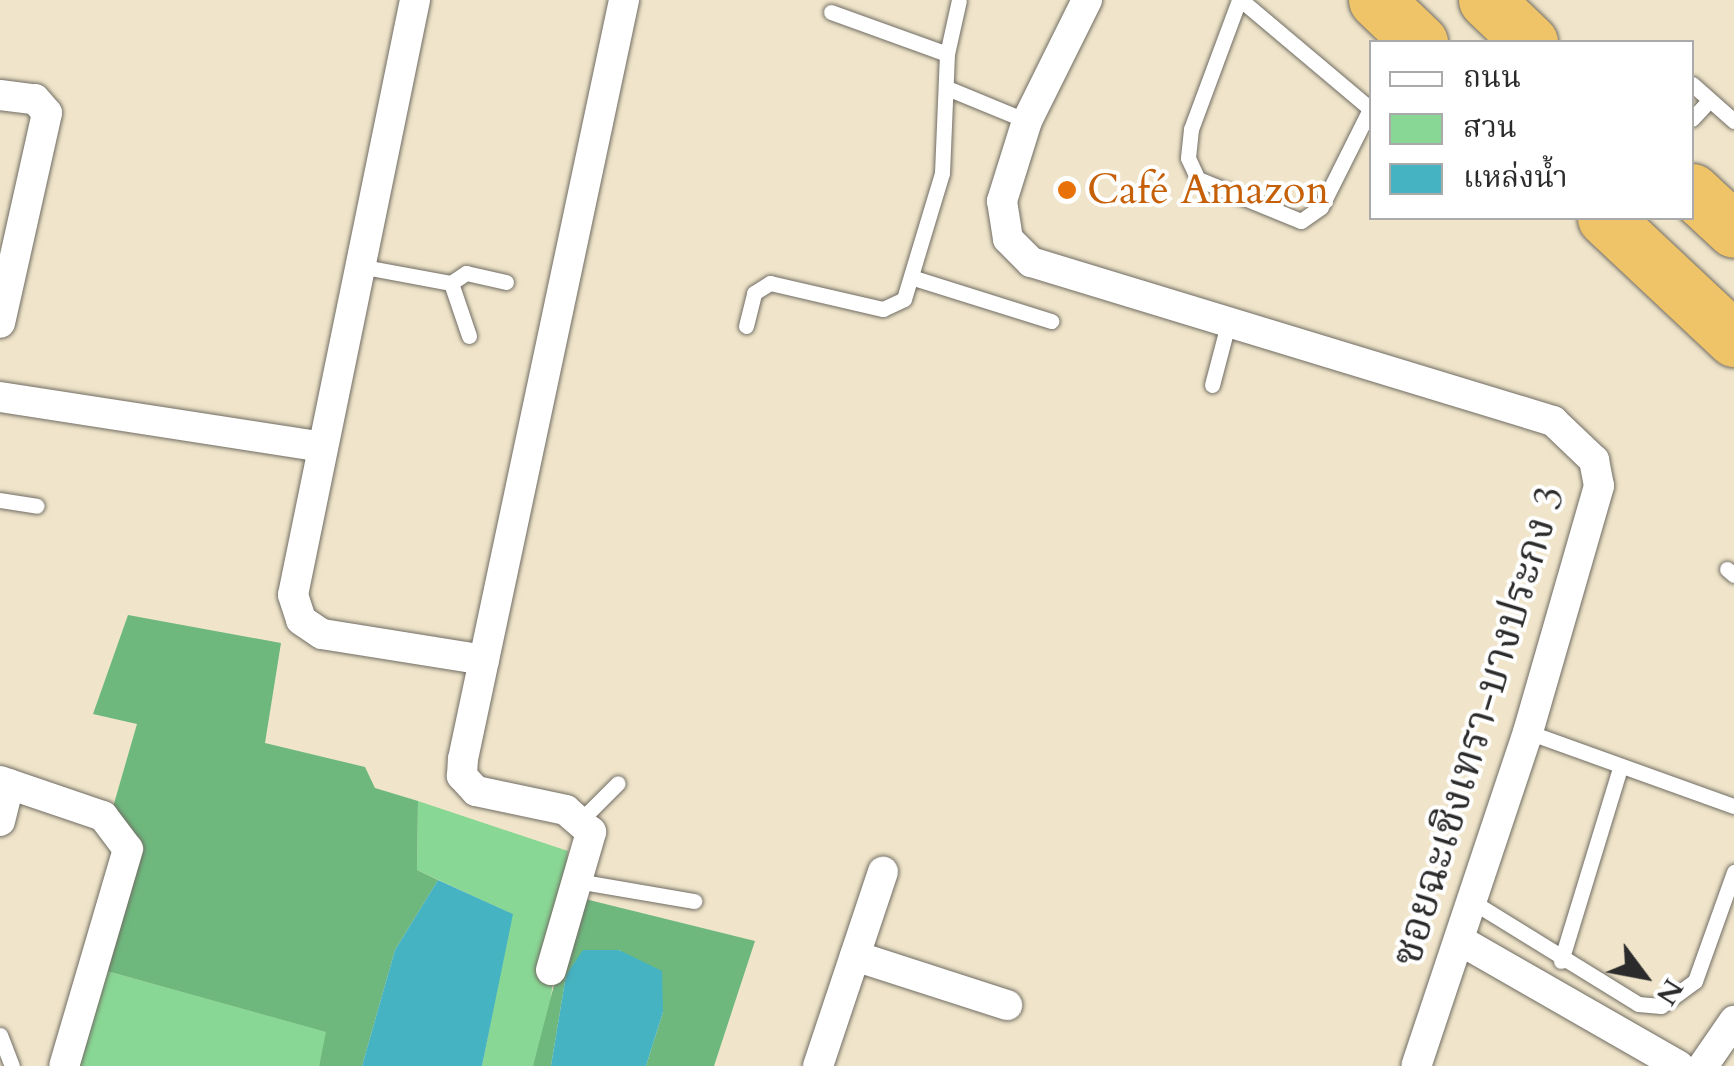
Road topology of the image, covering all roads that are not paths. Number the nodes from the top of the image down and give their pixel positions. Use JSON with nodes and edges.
{"nodes":[{"id":1,"x":415,"y":0,"type":"edge"},
{"id":2,"x":624,"y":0,"type":"edge"},
{"id":3,"x":959,"y":0,"type":"edge"},
{"id":4,"x":1087,"y":0,"type":"edge"},
{"id":5,"x":1240,"y":0,"type":"edge"},
{"id":6,"x":1376,"y":0,"type":"edge"},
{"id":7,"x":832,"y":12,"type":"dead end"},
{"id":8,"x":1418,"y":40,"type":"edge"},
{"id":9,"x":947,"y":54,"type":"junction"},
{"id":10,"x":1694,"y":86,"type":"edge"},
{"id":11,"x":947,"y":88,"type":"junction"},
{"id":12,"x":0,"y":95,"type":"edge"},
{"id":13,"x":1710,"y":100,"type":"junction"},
{"id":14,"x":1369,"y":104,"type":"edge"},
{"id":15,"x":1369,"y":107,"type":"edge"},
{"id":16,"x":1694,"y":117,"type":"edge"},
{"id":17,"x":1027,"y":121,"type":"junction"},
{"id":18,"x":1734,"y":122,"type":"edge"},
{"id":19,"x":1694,"y":193,"type":"edge"},
{"id":20,"x":1607,"y":220,"type":"edge"},
{"id":21,"x":1734,"y":230,"type":"edge"},
{"id":22,"x":360,"y":266,"type":"junction"},
{"id":23,"x":914,"y":278,"type":"junction"},
{"id":24,"x":506,"y":282,"type":"dead end"},
{"id":25,"x":451,"y":283,"type":"junction"},
{"id":26,"x":1050,"y":321,"type":"dead end"},
{"id":27,"x":0,"y":323,"type":"edge"},
{"id":28,"x":746,"y":326,"type":"dead end"},
{"id":29,"x":1227,"y":328,"type":"junction"},
{"id":30,"x":468,"y":336,"type":"dead end"},
{"id":31,"x":1734,"y":339,"type":"edge"},
{"id":32,"x":1212,"y":385,"type":"dead end"},
{"id":33,"x":0,"y":397,"type":"edge"},
{"id":34,"x":322,"y":446,"type":"junction"},
{"id":35,"x":0,"y":500,"type":"edge"},
{"id":36,"x":37,"y":506,"type":"dead end"},
{"id":37,"x":484,"y":660,"type":"junction"},
{"id":38,"x":1528,"y":732,"type":"junction"},
{"id":39,"x":1620,"y":768,"type":"junction"},
{"id":40,"x":4,"y":782,"type":"edge"},
{"id":41,"x":618,"y":782,"type":"dead end"},
{"id":42,"x":1734,"y":806,"type":"edge"},
{"id":43,"x":583,"y":818,"type":"junction"},
{"id":44,"x":0,"y":822,"type":"edge"},
{"id":45,"x":883,"y":872,"type":"dead end"},
{"id":46,"x":1734,"y":872,"type":"edge"},
{"id":47,"x":577,"y":881,"type":"junction"},
{"id":48,"x":694,"y":901,"type":"dead end"},
{"id":49,"x":1473,"y":902,"type":"junction"},
{"id":50,"x":1461,"y":941,"type":"junction"},
{"id":51,"x":855,"y":956,"type":"junction"},
{"id":52,"x":1561,"y":960,"type":"junction"},
{"id":53,"x":551,"y":970,"type":"dead end"},
{"id":54,"x":1006,"y":1005,"type":"dead end"},
{"id":55,"x":1734,"y":1021,"type":"edge"},
{"id":56,"x":0,"y":1035,"type":"edge"},
{"id":57,"x":12,"y":1066,"type":"edge"},
{"id":58,"x":64,"y":1066,"type":"edge"},
{"id":59,"x":818,"y":1066,"type":"edge"},
{"id":60,"x":1416,"y":1066,"type":"edge"},
{"id":61,"x":1679,"y":1066,"type":"edge"},
{"id":62,"x":1703,"y":1066,"type":"edge"}],
"edges":[{"from":1,"to":22,"type":"street"},
{"from":2,"to":37,"type":"street"},
{"from":3,"to":9,"type":"lane"},
{"from":4,"to":17,"type":"street","name":"ซอยฉะเชิงเทรา-บางประกง 3"},
{"from":5,"to":14,"type":"lane"},
{"from":5,"to":15,"type":"lane"},
{"from":6,"to":8,"type":"highway"},
{"from":7,"to":9,"type":"lane"},
{"from":9,"to":11,"type":"lane"},
{"from":10,"to":13,"type":"lane"},
{"from":11,"to":17,"type":"lane"},
{"from":11,"to":23,"type":"lane"},
{"from":12,"to":27,"type":"street"},
{"from":13,"to":16,"type":"lane"},
{"from":13,"to":18,"type":"lane"},
{"from":17,"to":29,"type":"street","name":"ซอยฉะเชิงเทรา-บางประกง 3"},
{"from":19,"to":21,"type":"highway"},
{"from":20,"to":31,"type":"highway"},
{"from":22,"to":25,"type":"lane"},
{"from":22,"to":34,"type":"street"},
{"from":23,"to":26,"type":"lane"},
{"from":23,"to":28,"type":"lane"},
{"from":24,"to":25,"type":"lane"},
{"from":25,"to":30,"type":"lane"},
{"from":29,"to":32,"type":"lane"},
{"from":29,"to":38,"type":"street","name":"ซอยฉะเชิงเทรา-บางประกง 3"},
{"from":33,"to":34,"type":"street"},
{"from":34,"to":37,"type":"street"},
{"from":35,"to":36,"type":"lane"},
{"from":37,"to":43,"type":"street"},
{"from":38,"to":39,"type":"lane"},
{"from":38,"to":49,"type":"street","name":"ซอยฉะเชิงเทรา-บางประกง 3"},
{"from":39,"to":42,"type":"lane"},
{"from":39,"to":52,"type":"lane"},
{"from":40,"to":44,"type":"street"},
{"from":40,"to":58,"type":"street"},
{"from":41,"to":43,"type":"lane"},
{"from":43,"to":47,"type":"street"},
{"from":45,"to":51,"type":"street"},
{"from":46,"to":52,"type":"lane"},
{"from":47,"to":48,"type":"lane"},
{"from":47,"to":53,"type":"street"},
{"from":49,"to":50,"type":"street","name":"ซอยฉะเชิงเทรา-บางประกง 3"},
{"from":49,"to":52,"type":"lane"},
{"from":50,"to":60,"type":"street","name":"ซอยฉะเชิงเทรา-บางประกง 3"},
{"from":50,"to":61,"type":"street"},
{"from":51,"to":54,"type":"street"},
{"from":51,"to":59,"type":"street"},
{"from":55,"to":62,"type":"street"},
{"from":56,"to":57,"type":"lane"}]}
